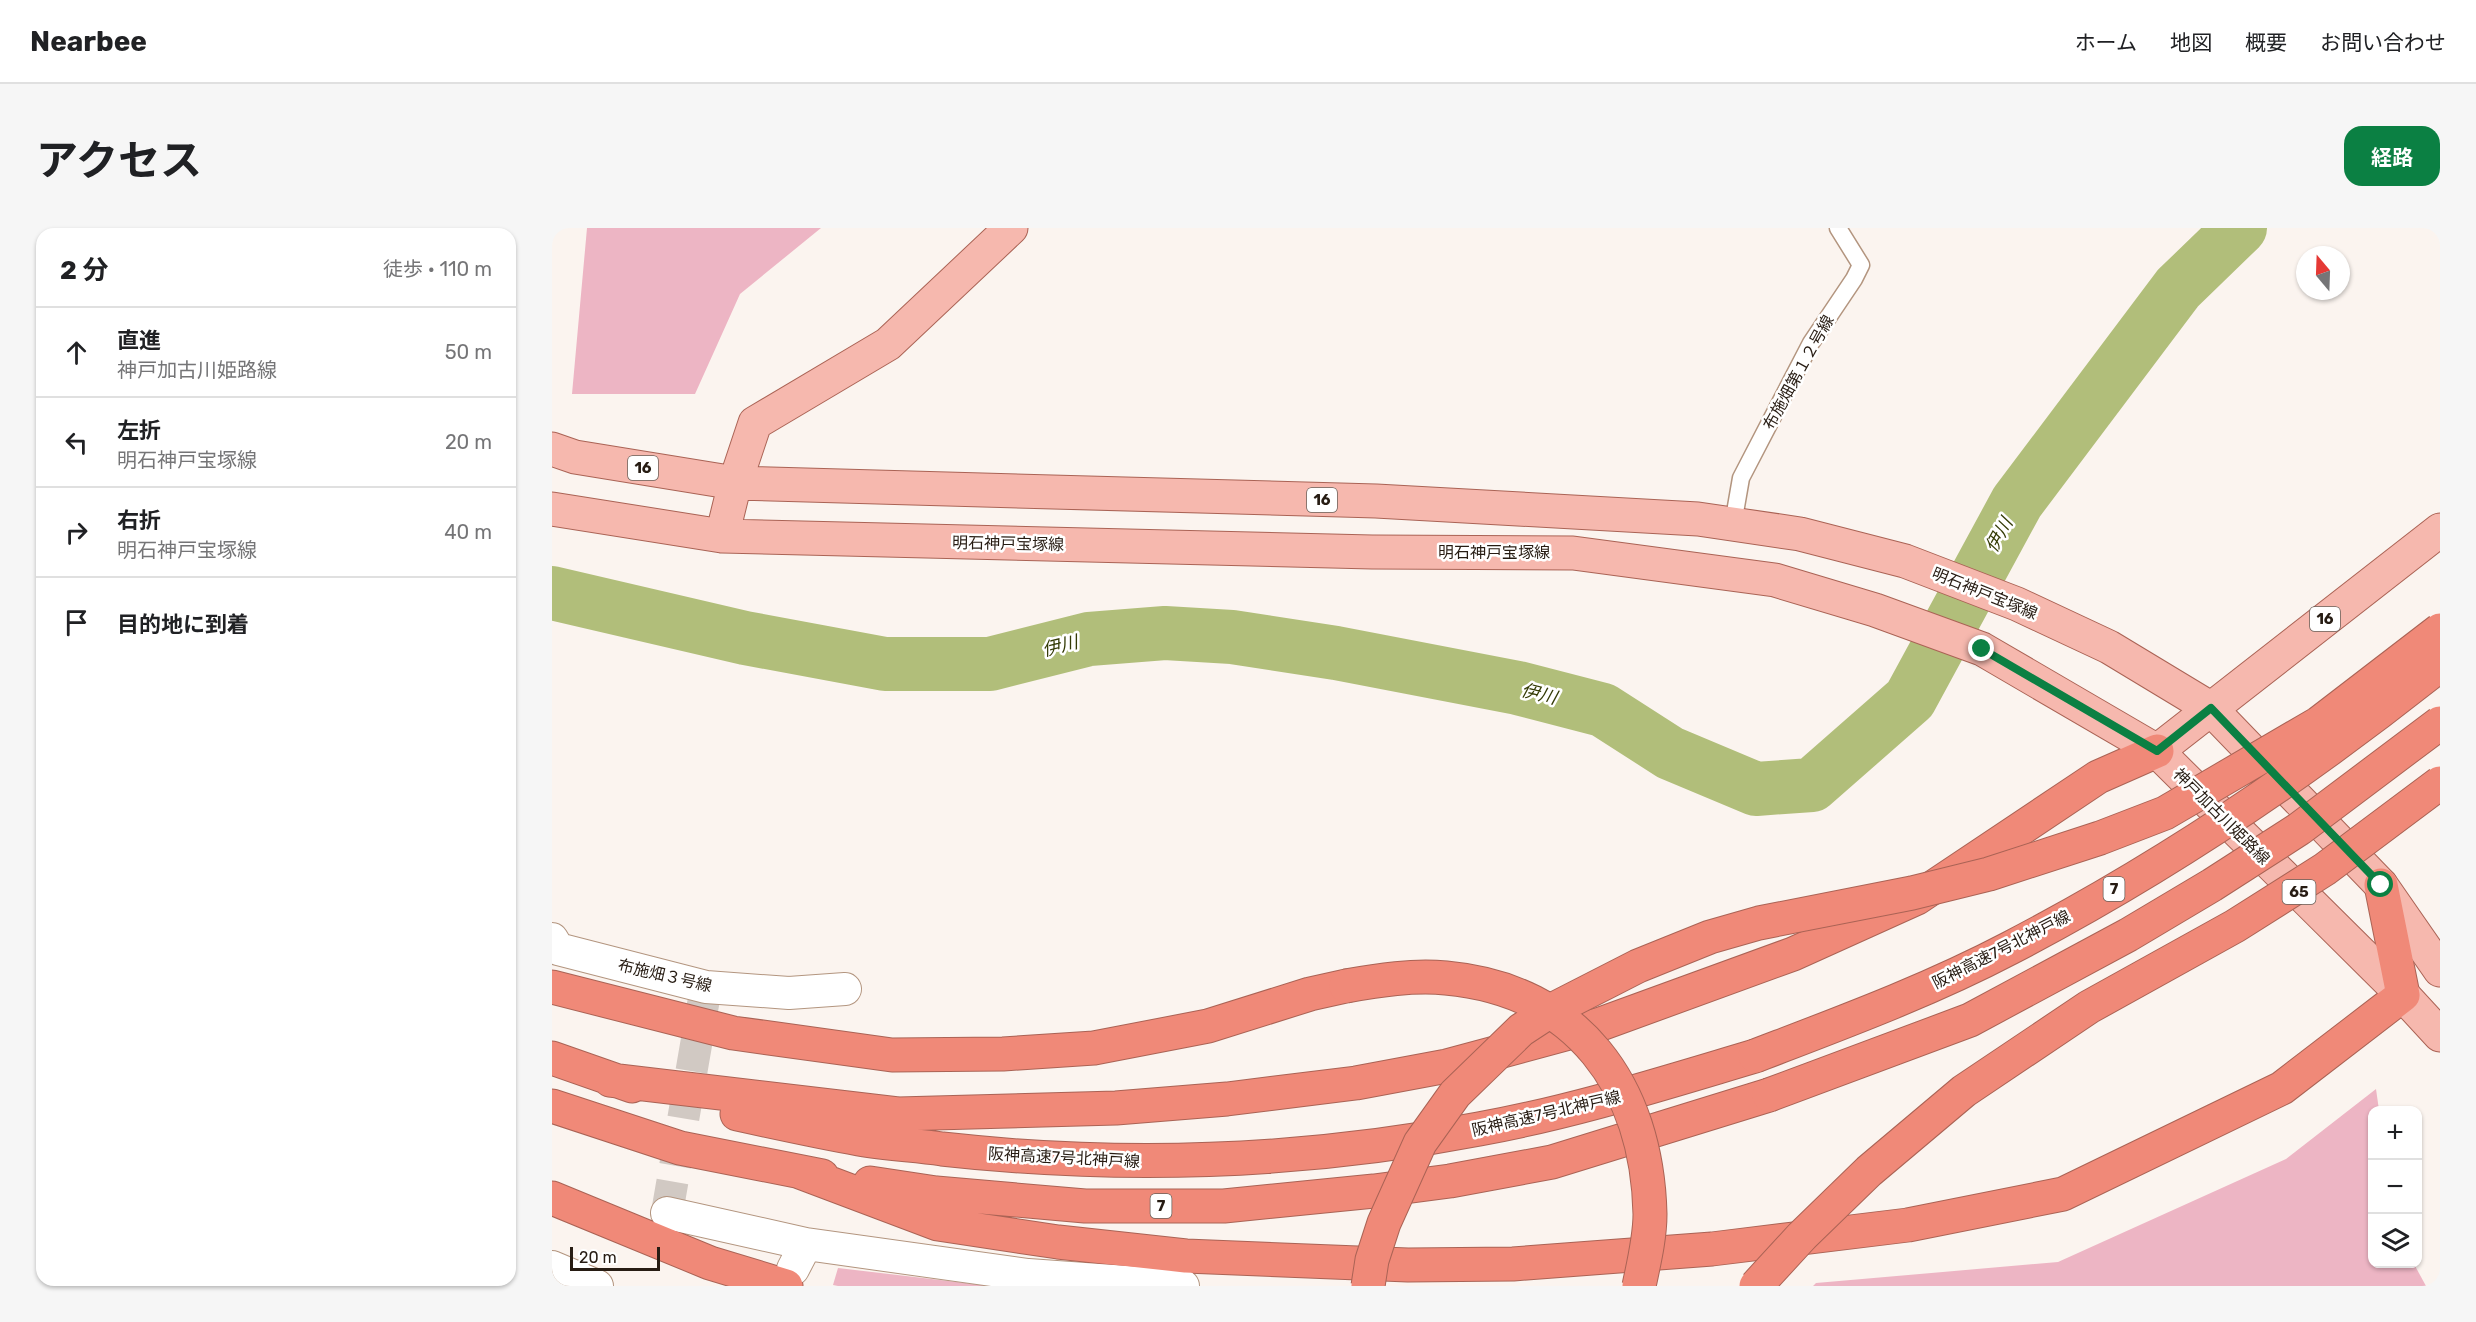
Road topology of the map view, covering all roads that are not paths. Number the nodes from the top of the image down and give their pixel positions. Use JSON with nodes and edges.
{"nodes":[{"id":1,"x":1011,"y":228,"type":"edge"},
{"id":2,"x":1838,"y":228,"type":"edge"},
{"id":3,"x":552,"y":449,"type":"edge"},
{"id":4,"x":735,"y":483,"type":"junction"},
{"id":5,"x":552,"y":508,"type":"edge"},
{"id":6,"x":1733,"y":524,"type":"junction"},
{"id":7,"x":2440,"y":530,"type":"edge"},
{"id":8,"x":722,"y":536,"type":"junction"},
{"id":9,"x":2440,"y":630,"type":"edge"},
{"id":10,"x":2440,"y":664,"type":"edge"},
{"id":11,"x":2211,"y":708,"type":"junction"},
{"id":12,"x":2440,"y":723,"type":"edge"},
{"id":13,"x":2157,"y":751,"type":"junction"},
{"id":14,"x":2440,"y":783,"type":"edge"},
{"id":15,"x":2381,"y":885,"type":"junction"},
{"id":16,"x":555,"y":944,"type":"edge"},
{"id":17,"x":2440,"y":970,"type":"edge"},
{"id":18,"x":552,"y":987,"type":"edge"},
{"id":19,"x":845,"y":989,"type":"dead end"},
{"id":20,"x":2403,"y":995,"type":"junction"},
{"id":21,"x":2440,"y":1035,"type":"edge"},
{"id":22,"x":552,"y":1058,"type":"edge"},
{"id":23,"x":610,"y":1080,"type":"junction"},
{"id":24,"x":552,"y":1106,"type":"edge"},
{"id":25,"x":800,"y":1172,"type":"junction"},
{"id":26,"x":552,"y":1198,"type":"edge"},
{"id":27,"x":667,"y":1213,"type":"dead end"},
{"id":28,"x":795,"y":1266,"type":"edge"},
{"id":29,"x":552,"y":1267,"type":"edge"},
{"id":30,"x":597,"y":1286,"type":"edge"},
{"id":31,"x":1183,"y":1286,"type":"edge"},
{"id":32,"x":1368,"y":1286,"type":"edge"},
{"id":33,"x":1639,"y":1286,"type":"edge"},
{"id":34,"x":1756,"y":1286,"type":"edge"}],
"edges":[{"from":1,"to":4,"type":"main road"},
{"from":2,"to":6,"type":"lane","name":"布施畑第１２号線"},
{"from":3,"to":4,"type":"main road","name":"明石神戸宝塚線","number":"16"},
{"from":4,"to":6,"type":"main road","name":"明石神戸宝塚線","number":"16"},
{"from":4,"to":8,"type":"main road"},
{"from":5,"to":8,"type":"main road","name":"明石神戸宝塚線"},
{"from":6,"to":11,"type":"main road","name":"明石神戸宝塚線","number":"16"},
{"from":7,"to":11,"type":"main road","number":"16"},
{"from":8,"to":13,"type":"main road","name":"明石神戸宝塚線"},
{"from":9,"to":32,"type":"highway","bridge":true},
{"from":10,"to":23,"type":"highway","name":"阪神高速7号北神戸線","number":"7","bridge":true},
{"from":11,"to":13,"type":"main road","number":"16"},
{"from":11,"to":15,"type":"main road"},
{"from":12,"to":25,"type":"highway","number":"7","bridge":true},
{"from":13,"to":20,"type":"main road","name":"神戸加古川姫路線","number":"65"},
{"from":13,"to":23,"type":"highway"},
{"from":14,"to":34,"type":"highway","bridge":true},
{"from":15,"to":17,"type":"main road"},
{"from":15,"to":20,"type":"highway"},
{"from":16,"to":19,"type":"street","name":"布施畑３号線"},
{"from":18,"to":33,"type":"highway","bridge":true},
{"from":20,"to":21,"type":"main road","name":"神戸加古川姫路線","number":"65"},
{"from":20,"to":25,"type":"highway"},
{"from":22,"to":23,"type":"highway","name":"阪神高速7号北神戸線","number":"7"},
{"from":24,"to":25,"type":"highway","number":"7"},
{"from":26,"to":28,"type":"highway"},
{"from":27,"to":28,"type":"street"},
{"from":28,"to":31,"type":"street"},
{"from":29,"to":30,"type":"street"}]}
